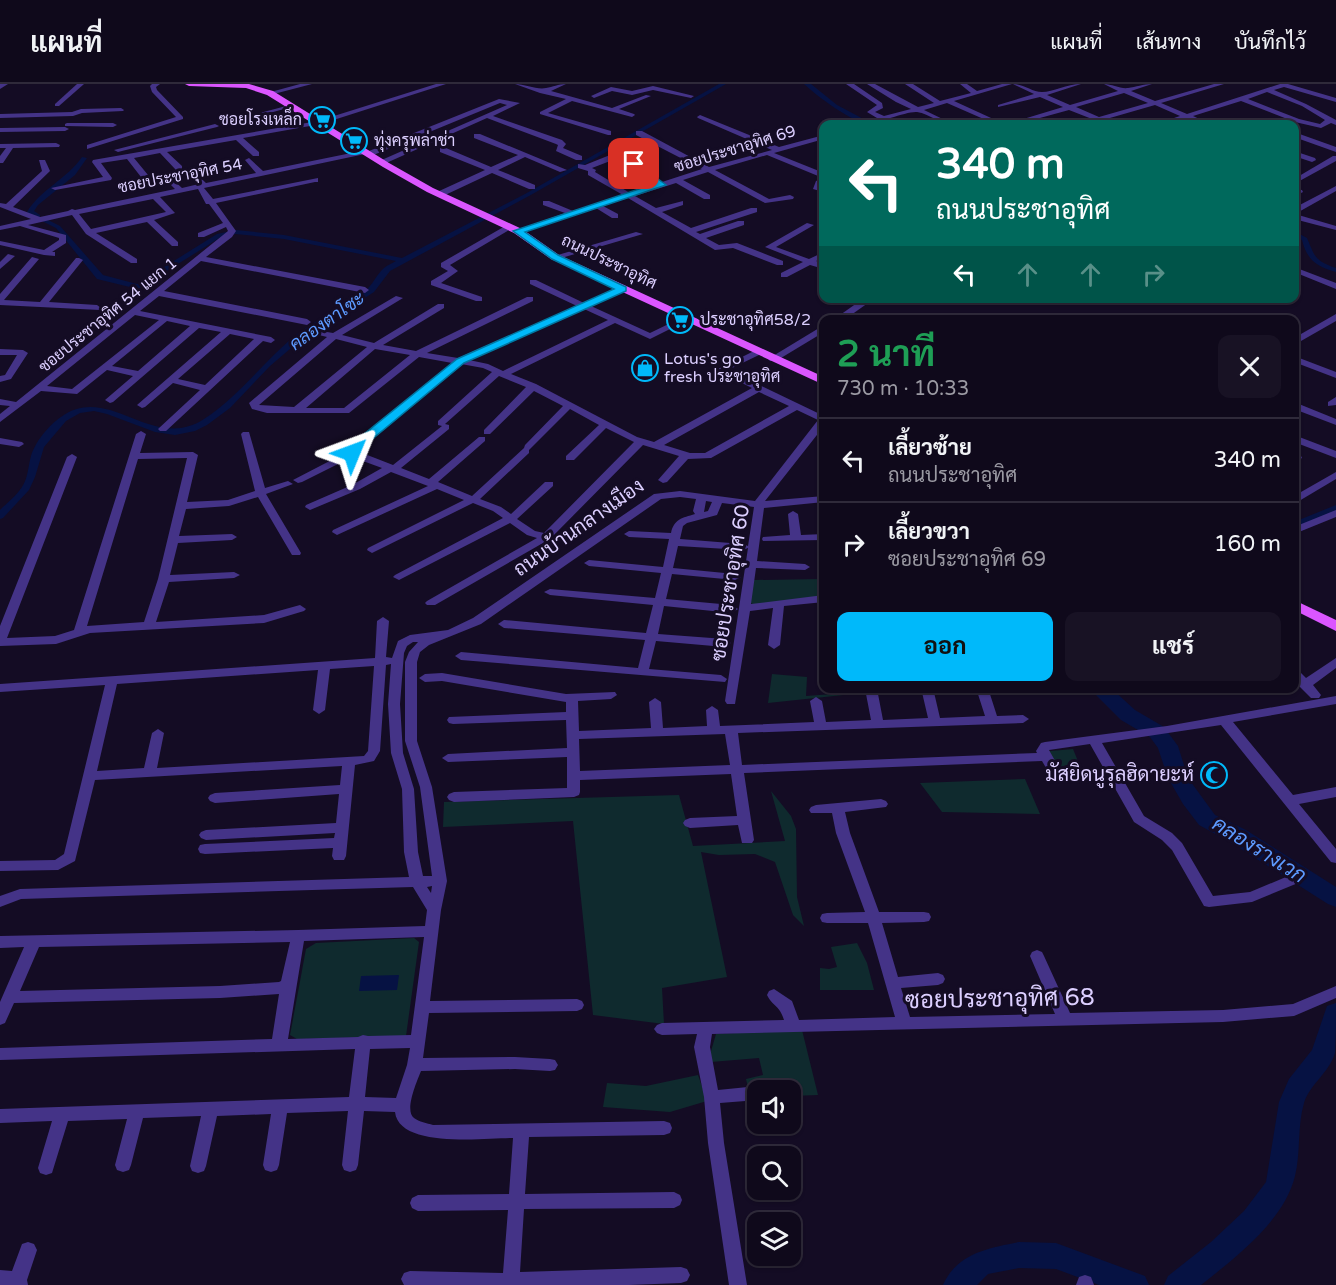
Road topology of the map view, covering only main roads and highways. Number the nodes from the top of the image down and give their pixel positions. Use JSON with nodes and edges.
{"nodes":[{"id":1,"x":189,"y":84,"type":"edge"},
{"id":2,"x":238,"y":85,"type":"edge"},
{"id":3,"x":819,"y":380,"type":"edge"},
{"id":4,"x":1299,"y":607,"type":"edge"},
{"id":5,"x":1336,"y":626,"type":"edge"}],
"edges":[{"from":1,"to":2,"type":"main road","name":"ถนนประชาอุทิศ"},
{"from":2,"to":3,"type":"main road","name":"ถนนประชาอุทิศ"},
{"from":4,"to":5,"type":"main road"}]}
